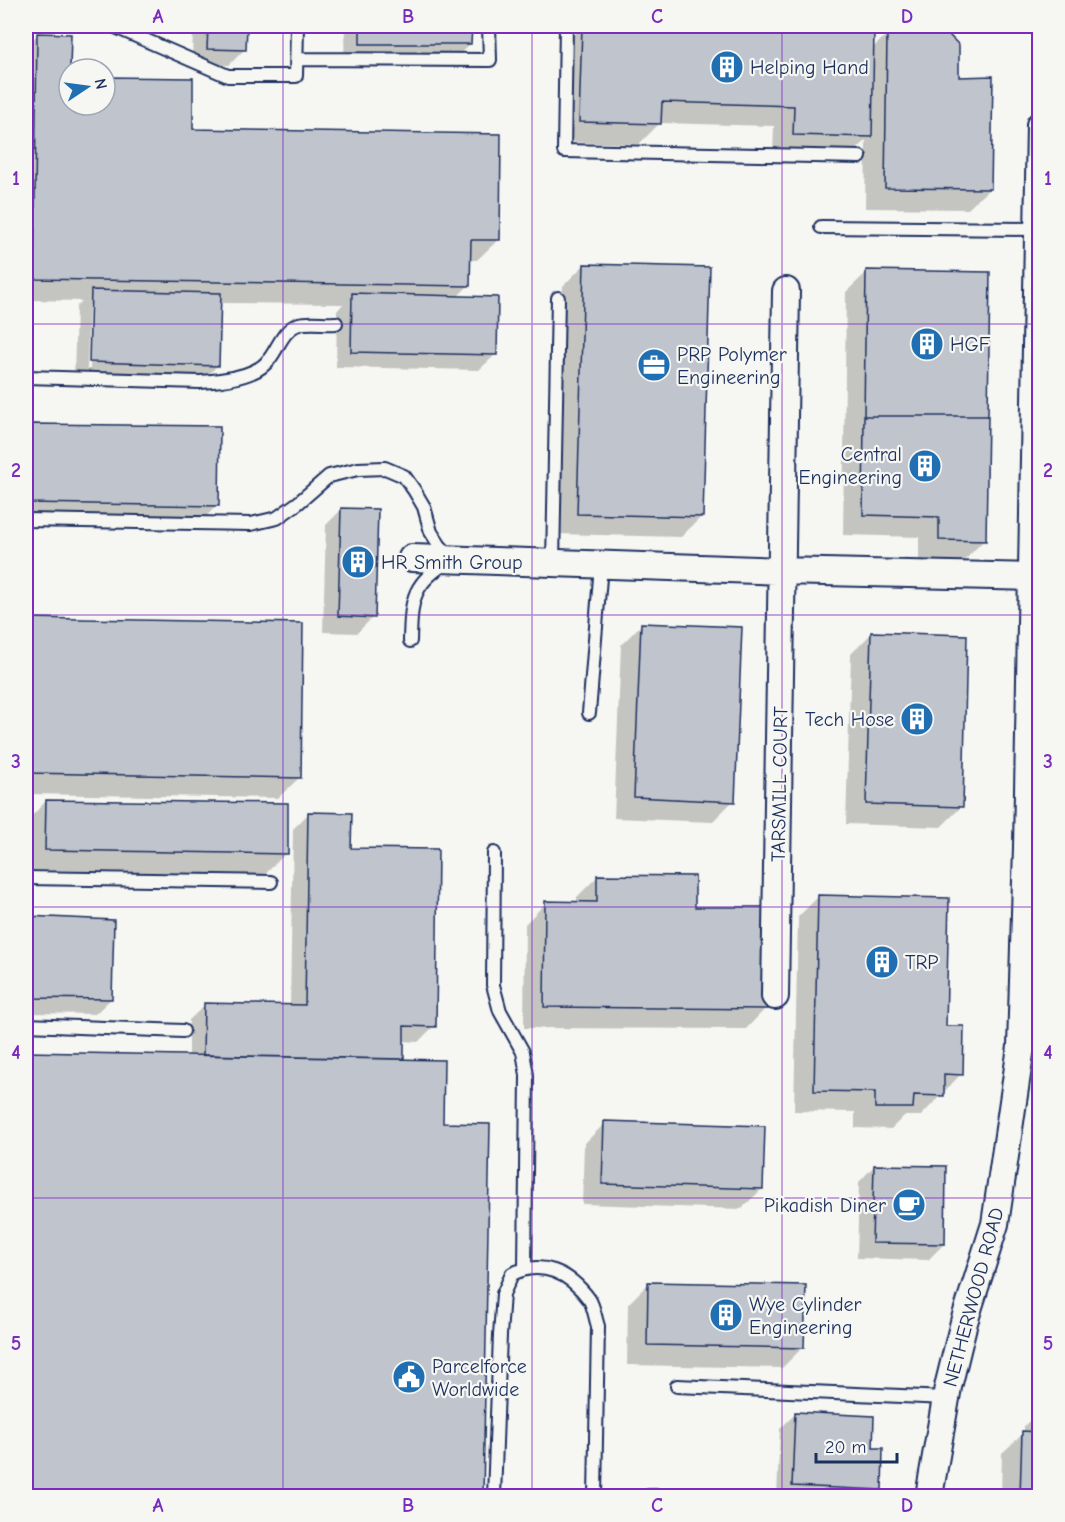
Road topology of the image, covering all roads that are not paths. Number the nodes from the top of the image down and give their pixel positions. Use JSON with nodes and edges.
{"nodes":[{"id":1,"x":113,"y":26,"type":"edge"},
{"id":2,"x":297,"y":26,"type":"edge"},
{"id":3,"x":489,"y":26,"type":"edge"},
{"id":4,"x":566,"y":26,"type":"edge"},
{"id":5,"x":297,"y":59,"type":"junction"},
{"id":6,"x":1040,"y":125,"type":"edge"},
{"id":7,"x":860,"y":157,"type":"dead end"},
{"id":8,"x":821,"y":226,"type":"dead end"},
{"id":9,"x":1038,"y":229,"type":"junction"},
{"id":10,"x":786,"y":291,"type":"dead end"},
{"id":11,"x":558,"y":298,"type":"dead end"},
{"id":12,"x":336,"y":323,"type":"dead end"},
{"id":13,"x":1037,"y":339,"type":"edge"},
{"id":14,"x":1037,"y":370,"type":"edge"},
{"id":15,"x":26,"y":377,"type":"edge"},
{"id":16,"x":26,"y":520,"type":"edge"},
{"id":17,"x":1036,"y":536,"type":"edge"},
{"id":18,"x":412,"y":558,"type":"dead end"},
{"id":19,"x":452,"y":559,"type":"junction"},
{"id":20,"x":553,"y":563,"type":"junction"},
{"id":21,"x":601,"y":565,"type":"junction"},
{"id":22,"x":782,"y":571,"type":"junction"},
{"id":23,"x":1035,"y":577,"type":"edge"},
{"id":24,"x":410,"y":641,"type":"dead end"},
{"id":25,"x":589,"y":713,"type":"dead end"},
{"id":26,"x":1033,"y":847,"type":"edge"},
{"id":27,"x":494,"y":853,"type":"dead end"},
{"id":28,"x":26,"y":878,"type":"edge"},
{"id":29,"x":271,"y":882,"type":"dead end"},
{"id":30,"x":775,"y":996,"type":"dead end"},
{"id":31,"x":26,"y":1025,"type":"edge"},
{"id":32,"x":183,"y":1031,"type":"dead end"},
{"id":33,"x":1030,"y":1047,"type":"edge"},
{"id":34,"x":525,"y":1268,"type":"junction"},
{"id":35,"x":677,"y":1386,"type":"dead end"},
{"id":36,"x":946,"y":1398,"type":"junction"},
{"id":37,"x":649,"y":1496,"type":"edge"},
{"id":38,"x":494,"y":1497,"type":"edge"},
{"id":39,"x":596,"y":1497,"type":"edge"},
{"id":40,"x":669,"y":1497,"type":"edge"},
{"id":41,"x":929,"y":1497,"type":"edge"}],
"edges":[{"from":1,"to":5,"type":"lane"},
{"from":2,"to":5,"type":"lane"},
{"from":3,"to":5,"type":"lane"},
{"from":4,"to":7,"type":"lane"},
{"from":6,"to":9,"type":"street","name":"NETHERWOOD ROAD"},
{"from":8,"to":9,"type":"lane"},
{"from":9,"to":13,"type":"street","name":"NETHERWOOD ROAD"},
{"from":10,"to":22,"type":"street","name":"TARSMILL COURT"},
{"from":11,"to":20,"type":"lane"},
{"from":12,"to":15,"type":"lane"},
{"from":13,"to":14,"type":"street","name":"NETHERWOOD ROAD"},
{"from":14,"to":17,"type":"street","name":"NETHERWOOD ROAD"},
{"from":16,"to":19,"type":"lane"},
{"from":17,"to":23,"type":"street","name":"NETHERWOOD ROAD"},
{"from":18,"to":19,"type":"street"},
{"from":19,"to":20,"type":"street"},
{"from":19,"to":24,"type":"lane"},
{"from":20,"to":21,"type":"street"},
{"from":21,"to":22,"type":"street"},
{"from":21,"to":25,"type":"lane"},
{"from":22,"to":23,"type":"street"},
{"from":22,"to":30,"type":"street","name":"TARSMILL COURT"},
{"from":23,"to":26,"type":"street","name":"NETHERWOOD ROAD"},
{"from":26,"to":33,"type":"street","name":"NETHERWOOD ROAD"},
{"from":27,"to":34,"type":"lane"},
{"from":28,"to":29,"type":"lane"},
{"from":31,"to":32,"type":"lane"},
{"from":33,"to":36,"type":"street","name":"NETHERWOOD ROAD"},
{"from":34,"to":38,"type":"lane"},
{"from":34,"to":39,"type":"lane"},
{"from":35,"to":36,"type":"lane"},
{"from":36,"to":41,"type":"street","name":"NETHERWOOD ROAD"},
{"from":37,"to":40,"type":"lane"}]}
